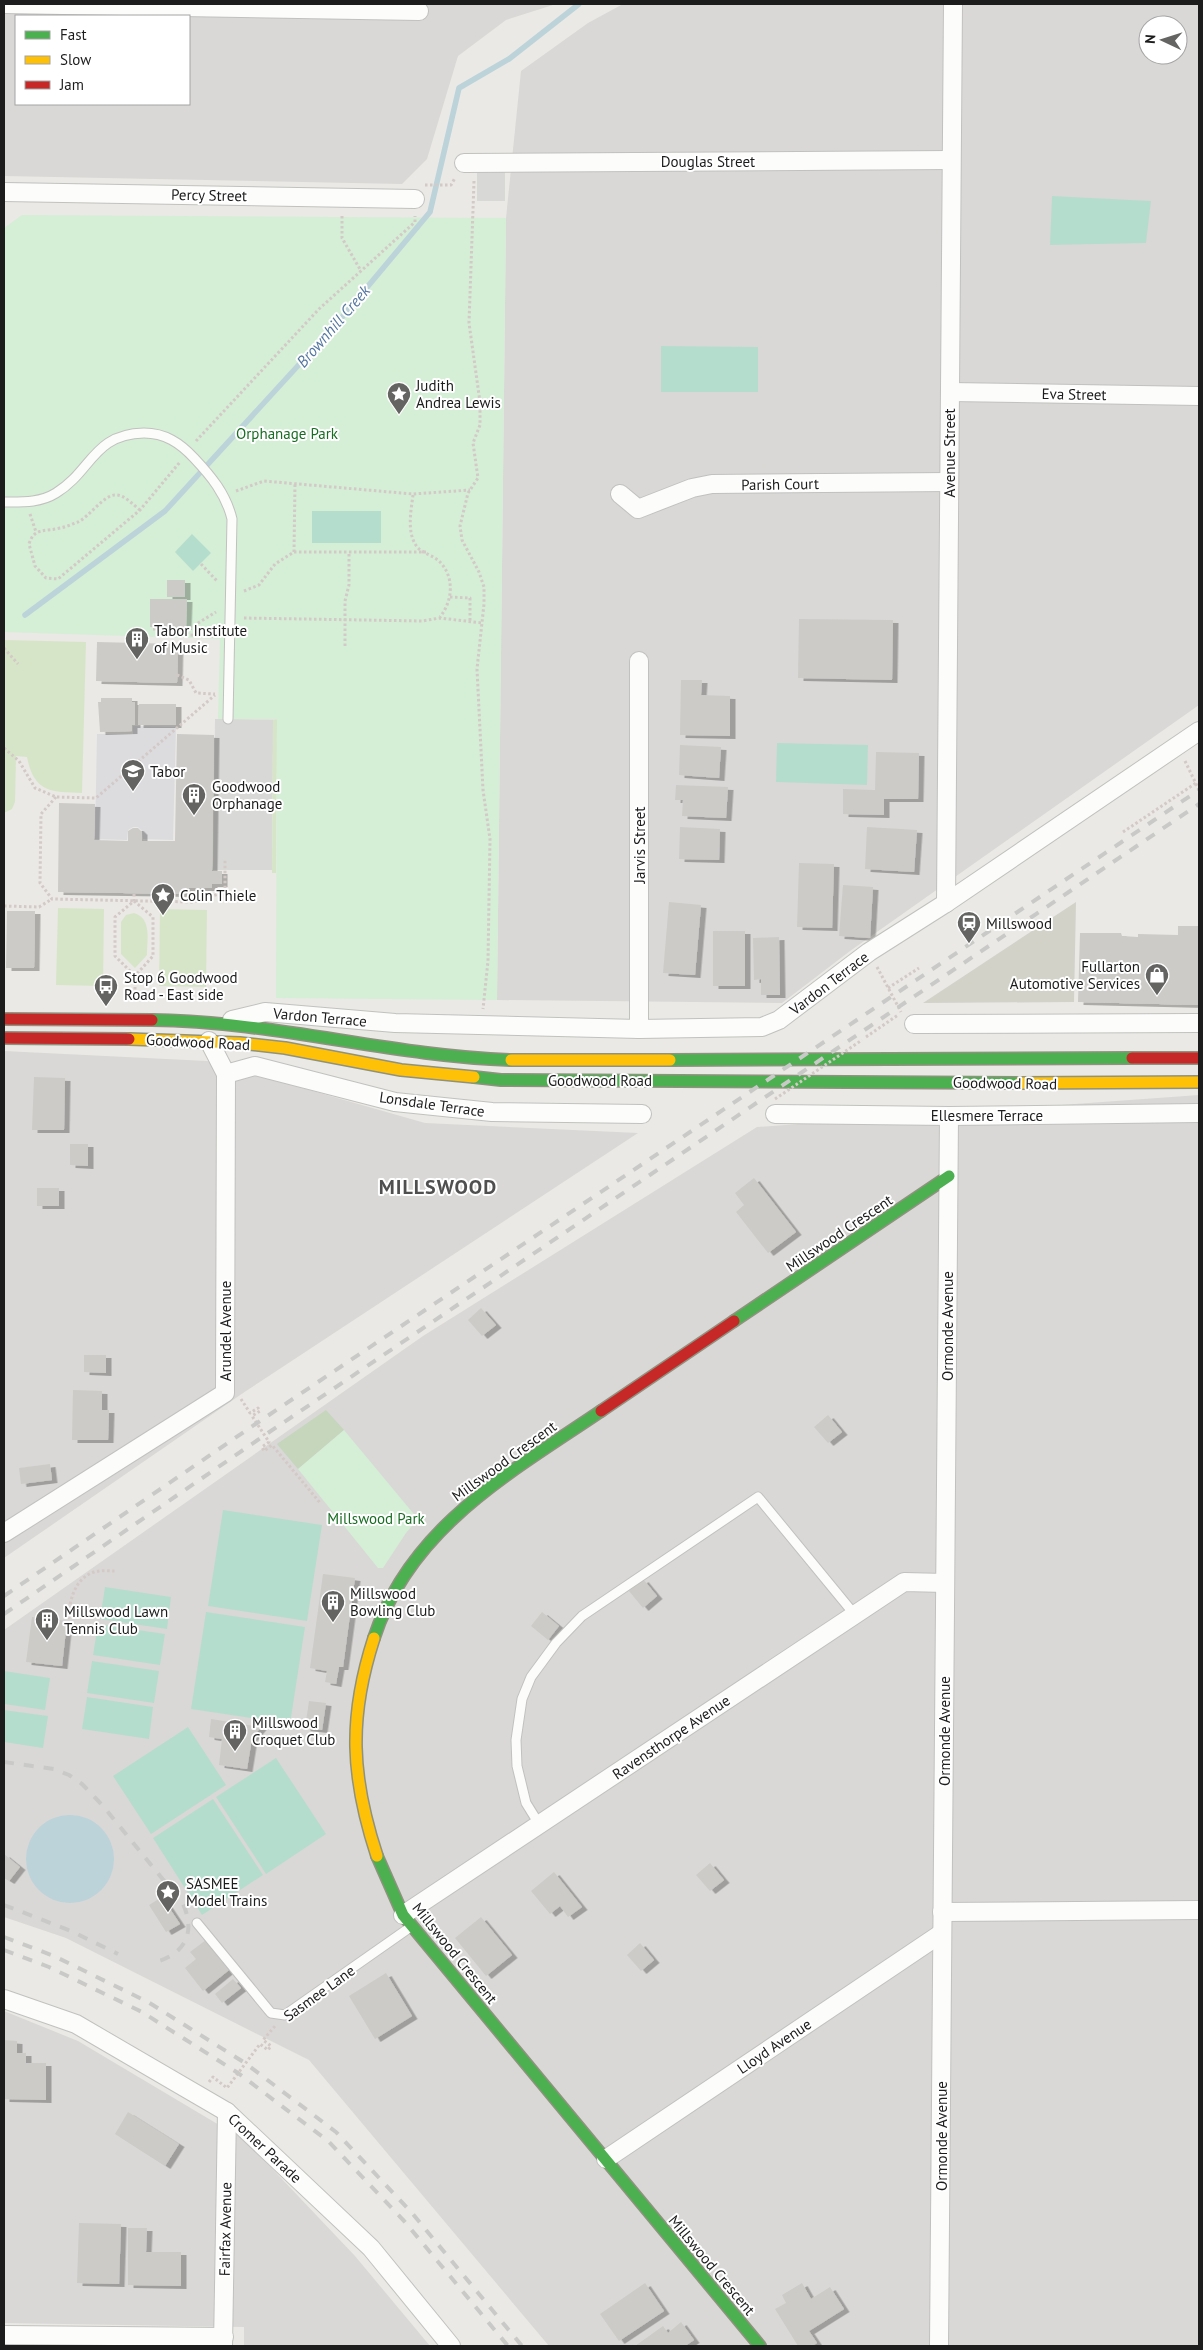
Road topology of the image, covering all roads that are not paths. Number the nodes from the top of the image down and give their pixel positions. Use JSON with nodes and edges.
{"nodes":[{"id":1,"x":4,"y":4,"type":"edge"},
{"id":2,"x":953,"y":4,"type":"edge"},
{"id":3,"x":419,"y":12,"type":"dead end"},
{"id":4,"x":951,"y":160,"type":"junction"},
{"id":5,"x":469,"y":163,"type":"road end"},
{"id":6,"x":4,"y":192,"type":"edge"},
{"id":7,"x":420,"y":192,"type":"road end"},
{"id":8,"x":950,"y":392,"type":"junction"},
{"id":9,"x":1199,"y":396,"type":"edge"},
{"id":10,"x":949,"y":482,"type":"junction"},
{"id":11,"x":620,"y":494,"type":"dead end"},
{"id":12,"x":4,"y":502,"type":"edge"},
{"id":13,"x":639,"y":661,"type":"dead end"},
{"id":14,"x":228,"y":719,"type":"dead end"},
{"id":15,"x":1199,"y":730,"type":"edge"},
{"id":16,"x":946,"y":903,"type":"junction"},
{"id":17,"x":908,"y":1018,"type":"road end"},
{"id":18,"x":4,"y":1019,"type":"edge"},
{"id":19,"x":395,"y":1023,"type":"junction"},
{"id":20,"x":1199,"y":1023,"type":"edge"},
{"id":21,"x":217,"y":1024,"type":"junction"},
{"id":22,"x":639,"y":1029,"type":"junction"},
{"id":23,"x":4,"y":1038,"type":"edge"},
{"id":24,"x":209,"y":1041,"type":"junction"},
{"id":25,"x":380,"y":1046,"type":"junction"},
{"id":26,"x":1199,"y":1058,"type":"edge"},
{"id":27,"x":226,"y":1074,"type":"junction"},
{"id":28,"x":1199,"y":1082,"type":"edge"},
{"id":29,"x":775,"y":1106,"type":"road end"},
{"id":30,"x":1199,"y":1113,"type":"edge"},
{"id":31,"x":642,"y":1114,"type":"dead end"},
{"id":32,"x":949,"y":1116,"type":"junction"},
{"id":33,"x":949,"y":1176,"type":"junction"},
{"id":34,"x":4,"y":1533,"type":"edge"},
{"id":35,"x":945,"y":1583,"type":"junction"},
{"id":36,"x":855,"y":1615,"type":"junction"},
{"id":37,"x":539,"y":1824,"type":"junction"},
{"id":38,"x":1199,"y":1910,"type":"edge"},
{"id":39,"x":942,"y":1912,"type":"junction"},
{"id":40,"x":407,"y":1920,"type":"junction"},
{"id":41,"x":197,"y":1923,"type":"dead end"},
{"id":42,"x":942,"y":1934,"type":"junction"},
{"id":43,"x":4,"y":1998,"type":"edge"},
{"id":44,"x":227,"y":2112,"type":"junction"},
{"id":45,"x":606,"y":2160,"type":"junction"},
{"id":46,"x":4,"y":2335,"type":"edge"},
{"id":47,"x":224,"y":2342,"type":"edge"},
{"id":48,"x":452,"y":2346,"type":"edge"},
{"id":49,"x":760,"y":2346,"type":"edge"},
{"id":50,"x":939,"y":2346,"type":"edge"}],
"edges":[{"from":1,"to":3,"type":"street"},
{"from":2,"to":4,"type":"street","name":"Avenue Street"},
{"from":4,"to":5,"type":"street","name":"Douglas Street"},
{"from":4,"to":8,"type":"street","name":"Avenue Street"},
{"from":6,"to":7,"type":"street","name":"Percy Street"},
{"from":8,"to":9,"type":"street","name":"Eva Street"},
{"from":8,"to":10,"type":"street","name":"Avenue Street"},
{"from":10,"to":11,"type":"street","name":"Parish Court"},
{"from":10,"to":16,"type":"street","name":"Avenue Street"},
{"from":12,"to":14,"type":"lane"},
{"from":13,"to":22,"type":"street","name":"Jarvis Street"},
{"from":15,"to":16,"type":"street","name":"Vardon Terrace"},
{"from":16,"to":22,"type":"street","name":"Vardon Terrace"},
{"from":17,"to":20,"type":"street"},
{"from":18,"to":21,"type":"main road","name":"Goodwood Road"},
{"from":19,"to":21,"type":"street","name":"Vardon Terrace"},
{"from":19,"to":22,"type":"street","name":"Vardon Terrace"},
{"from":19,"to":25,"type":"street","name":"Vardon Terrace"},
{"from":21,"to":25,"type":"main road","name":"Goodwood Road"},
{"from":23,"to":24,"type":"main road","name":"Goodwood Road"},
{"from":24,"to":27,"type":"street","name":"Arundel Avenue"},
{"from":24,"to":28,"type":"main road","name":"Goodwood Road"},
{"from":25,"to":26,"type":"main road","name":"Goodwood Road"},
{"from":27,"to":31,"type":"street","name":"Lonsdale Terrace"},
{"from":27,"to":34,"type":"street","name":"Arundel Avenue"},
{"from":29,"to":32,"type":"street","name":"Ellesmere Terrace"},
{"from":30,"to":32,"type":"street","name":"Ellesmere Terrace"},
{"from":32,"to":33,"type":"street","name":"Ormonde Avenue"},
{"from":33,"to":35,"type":"street","name":"Ormonde Avenue"},
{"from":33,"to":40,"type":"main road","name":"Millswood Crescent"},
{"from":35,"to":36,"type":"street","name":"Ravensthorpe Avenue"},
{"from":35,"to":39,"type":"street","name":"Ormonde Avenue"},
{"from":36,"to":37,"type":"street","name":"Ravensthorpe Avenue"},
{"from":36,"to":37,"type":"lane"},
{"from":37,"to":40,"type":"street","name":"Ravensthorpe Avenue"},
{"from":38,"to":39,"type":"street"},
{"from":39,"to":42,"type":"street","name":"Ormonde Avenue"},
{"from":40,"to":41,"type":"lane","name":"Sasmee Lane"},
{"from":40,"to":45,"type":"main road","name":"Millswood Crescent"},
{"from":42,"to":45,"type":"street","name":"Lloyd Avenue"},
{"from":42,"to":50,"type":"street","name":"Ormonde Avenue"},
{"from":43,"to":44,"type":"street","name":"Cromer Parade"},
{"from":44,"to":47,"type":"street","name":"Fairfax Avenue"},
{"from":44,"to":48,"type":"street","name":"Cromer Parade"},
{"from":45,"to":49,"type":"main road","name":"Millswood Crescent"},
{"from":46,"to":47,"type":"street"}]}
